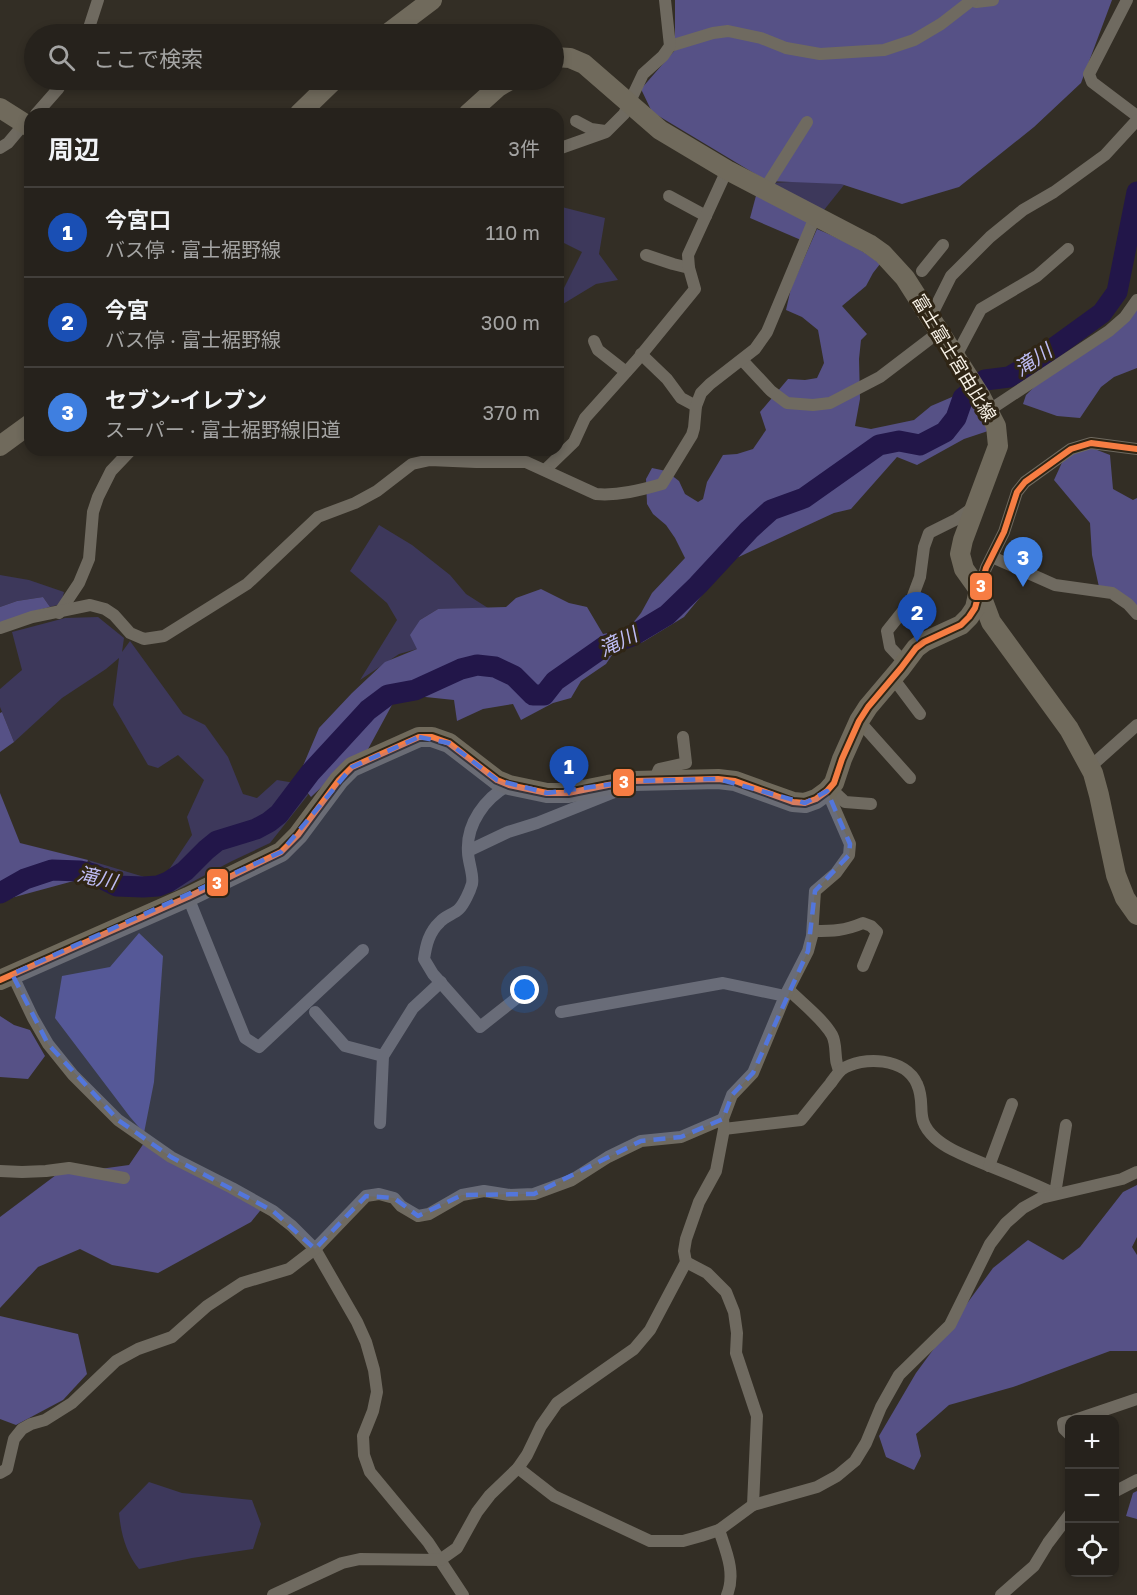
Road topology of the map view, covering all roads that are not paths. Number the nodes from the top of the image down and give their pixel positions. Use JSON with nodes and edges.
{"nodes":[{"id":1,"x":98,"y":0,"type":"edge"},
{"id":2,"x":432,"y":0,"type":"edge"},
{"id":3,"x":665,"y":0,"type":"edge"},
{"id":4,"x":972,"y":0,"type":"edge"},
{"id":5,"x":993,"y":0,"type":"edge"},
{"id":6,"x":1127,"y":0,"type":"edge"},
{"id":7,"x":90,"y":24,"type":"edge"},
{"id":8,"x":400,"y":24,"type":"edge"},
{"id":9,"x":670,"y":46,"type":"junction"},
{"id":10,"x":564,"y":58,"type":"edge"},
{"id":11,"x":57,"y":90,"type":"edge"},
{"id":12,"x":324,"y":90,"type":"edge"},
{"id":13,"x":495,"y":90,"type":"edge"},
{"id":14,"x":628,"y":103,"type":"junction"},
{"id":15,"x":0,"y":108,"type":"edge"},
{"id":16,"x":41,"y":108,"type":"edge"},
{"id":17,"x":305,"y":108,"type":"edge"},
{"id":18,"x":475,"y":108,"type":"edge"},
{"id":19,"x":1137,"y":116,"type":"edge"},
{"id":20,"x":24,"y":120,"type":"edge"},
{"id":21,"x":1137,"y":120,"type":"edge"},
{"id":22,"x":576,"y":121,"type":"dead end"},
{"id":23,"x":807,"y":122,"type":"dead end"},
{"id":24,"x":24,"y":127,"type":"edge"},
{"id":25,"x":606,"y":132,"type":"junction"},
{"id":26,"x":564,"y":147,"type":"edge"},
{"id":27,"x":0,"y":148,"type":"edge"},
{"id":28,"x":727,"y":170,"type":"junction"},
{"id":29,"x":764,"y":190,"type":"junction"},
{"id":30,"x":669,"y":196,"type":"dead end"},
{"id":31,"x":706,"y":216,"type":"junction"},
{"id":32,"x":815,"y":217,"type":"junction"},
{"id":33,"x":944,"y":245,"type":"dead end"},
{"id":34,"x":1068,"y":249,"type":"dead end"},
{"id":35,"x":646,"y":255,"type":"dead end"},
{"id":36,"x":689,"y":268,"type":"junction"},
{"id":37,"x":921,"y":271,"type":"dead end"},
{"id":38,"x":1137,"y":300,"type":"edge"},
{"id":39,"x":934,"y":325,"type":"junction"},
{"id":40,"x":594,"y":341,"type":"dead end"},
{"id":41,"x":641,"y":354,"type":"junction"},
{"id":42,"x":955,"y":359,"type":"junction"},
{"id":43,"x":742,"y":360,"type":"junction"},
{"id":44,"x":626,"y":372,"type":"junction"},
{"id":45,"x":985,"y":404,"type":"junction"},
{"id":46,"x":696,"y":406,"type":"junction"},
{"id":47,"x":24,"y":429,"type":"edge"},
{"id":48,"x":0,"y":447,"type":"edge"},
{"id":49,"x":1137,"y":450,"type":"edge"},
{"id":50,"x":564,"y":452,"type":"edge"},
{"id":51,"x":125,"y":456,"type":"edge"},
{"id":52,"x":560,"y":456,"type":"edge"},
{"id":53,"x":545,"y":470,"type":"junction"},
{"id":54,"x":976,"y":506,"type":"junction"},
{"id":55,"x":992,"y":557,"type":"junction"},
{"id":56,"x":979,"y":590,"type":"junction"},
{"id":57,"x":59,"y":613,"type":"junction"},
{"id":58,"x":1137,"y":614,"type":"edge"},
{"id":59,"x":0,"y":628,"type":"edge"},
{"id":60,"x":899,"y":670,"type":"junction"},
{"id":61,"x":920,"y":714,"type":"dead end"},
{"id":62,"x":859,"y":721,"type":"junction"},
{"id":63,"x":1137,"y":725,"type":"edge"},
{"id":64,"x":683,"y":737,"type":"dead end"},
{"id":65,"x":1090,"y":766,"type":"junction"},
{"id":66,"x":910,"y":778,"type":"dead end"},
{"id":67,"x":634,"y":781,"type":"junction"},
{"id":68,"x":654,"y":781,"type":"junction"},
{"id":69,"x":509,"y":785,"type":"junction"},
{"id":70,"x":829,"y":789,"type":"junction"},
{"id":71,"x":872,"y":804,"type":"dead end"},
{"id":72,"x":468,"y":851,"type":"junction"},
{"id":73,"x":188,"y":897,"type":"junction"},
{"id":74,"x":1137,"y":915,"type":"edge"},
{"id":75,"x":813,"y":931,"type":"junction"},
{"id":76,"x":363,"y":950,"type":"dead end"},
{"id":77,"x":864,"y":966,"type":"dead end"},
{"id":78,"x":6,"y":977,"type":"edge"},
{"id":79,"x":441,"y":982,"type":"junction"},
{"id":80,"x":523,"y":993,"type":"dead end"},
{"id":81,"x":787,"y":993,"type":"junction"},
{"id":82,"x":315,"y":1012,"type":"dead end"},
{"id":83,"x":561,"y":1012,"type":"dead end"},
{"id":84,"x":382,"y":1056,"type":"junction"},
{"id":85,"x":840,"y":1071,"type":"junction"},
{"id":86,"x":1012,"y":1104,"type":"dead end"},
{"id":87,"x":380,"y":1123,"type":"dead end"},
{"id":88,"x":724,"y":1124,"type":"junction"},
{"id":89,"x":1066,"y":1125,"type":"dead end"},
{"id":90,"x":989,"y":1166,"type":"junction"},
{"id":91,"x":0,"y":1171,"type":"edge"},
{"id":92,"x":1137,"y":1172,"type":"edge"},
{"id":93,"x":124,"y":1178,"type":"dead end"},
{"id":94,"x":1055,"y":1194,"type":"junction"},
{"id":95,"x":315,"y":1249,"type":"junction"},
{"id":96,"x":686,"y":1262,"type":"junction"},
{"id":97,"x":1137,"y":1399,"type":"edge"},
{"id":98,"x":1087,"y":1415,"type":"edge"},
{"id":99,"x":518,"y":1468,"type":"junction"},
{"id":100,"x":0,"y":1473,"type":"edge"},
{"id":101,"x":1137,"y":1480,"type":"edge"},
{"id":102,"x":1119,"y":1489,"type":"edge"},
{"id":103,"x":753,"y":1504,"type":"junction"},
{"id":104,"x":1065,"y":1521,"type":"edge"},
{"id":105,"x":719,"y":1530,"type":"junction"},
{"id":106,"x":440,"y":1560,"type":"junction"},
{"id":107,"x":273,"y":1595,"type":"edge"},
{"id":108,"x":463,"y":1595,"type":"edge"},
{"id":109,"x":727,"y":1595,"type":"edge"},
{"id":110,"x":1001,"y":1595,"type":"edge"}],
"edges":[{"from":1,"to":7,"type":"street"},
{"from":2,"to":8,"type":"main road"},
{"from":3,"to":9,"type":"street"},
{"from":4,"to":5,"type":"street"},
{"from":4,"to":9,"type":"street"},
{"from":6,"to":19,"type":"street"},
{"from":9,"to":14,"type":"street"},
{"from":10,"to":14,"type":"main road","name":"富士富士宮由比線"},
{"from":11,"to":16,"type":"street"},
{"from":12,"to":17,"type":"main road"},
{"from":13,"to":18,"type":"main road"},
{"from":14,"to":25,"type":"street"},
{"from":14,"to":28,"type":"main road","name":"富士富士宮由比線"},
{"from":15,"to":20,"type":"main road"},
{"from":21,"to":39,"type":"street"},
{"from":22,"to":25,"type":"street"},
{"from":23,"to":29,"type":"street"},
{"from":24,"to":27,"type":"street"},
{"from":25,"to":26,"type":"street"},
{"from":28,"to":29,"type":"main road","name":"富士富士宮由比線"},
{"from":28,"to":31,"type":"street"},
{"from":29,"to":32,"type":"main road","name":"富士富士宮由比線"},
{"from":30,"to":31,"type":"street"},
{"from":31,"to":36,"type":"street"},
{"from":32,"to":39,"type":"main road","name":"富士富士宮由比線"},
{"from":32,"to":43,"type":"street"},
{"from":33,"to":37,"type":"street"},
{"from":34,"to":42,"type":"street"},
{"from":35,"to":36,"type":"street"},
{"from":36,"to":41,"type":"street"},
{"from":38,"to":45,"type":"street"},
{"from":39,"to":42,"type":"main road","name":"富士富士宮由比線"},
{"from":39,"to":43,"type":"street"},
{"from":40,"to":44,"type":"street"},
{"from":41,"to":44,"type":"street"},
{"from":41,"to":46,"type":"street"},
{"from":42,"to":45,"type":"main road","name":"富士富士宮由比線"},
{"from":43,"to":46,"type":"street"},
{"from":44,"to":50,"type":"street"},
{"from":45,"to":54,"type":"main road","name":"富士富士宮由比線"},
{"from":46,"to":53,"type":"street"},
{"from":47,"to":48,"type":"main road"},
{"from":49,"to":55,"type":"street"},
{"from":51,"to":57,"type":"street"},
{"from":52,"to":53,"type":"street"},
{"from":53,"to":57,"type":"street"},
{"from":54,"to":56,"type":"main road","name":"富士富士宮由比線"},
{"from":54,"to":60,"type":"street"},
{"from":55,"to":56,"type":"street"},
{"from":55,"to":58,"type":"street"},
{"from":56,"to":60,"type":"main road"},
{"from":56,"to":65,"type":"main road","name":"富士富士宮由比線"},
{"from":57,"to":59,"type":"street"},
{"from":60,"to":61,"type":"street"},
{"from":60,"to":62,"type":"main road"},
{"from":62,"to":66,"type":"street"},
{"from":62,"to":70,"type":"main road"},
{"from":63,"to":65,"type":"street"},
{"from":64,"to":68,"type":"street"},
{"from":65,"to":74,"type":"main road","name":"富士富士宮由比線"},
{"from":67,"to":68,"type":"main road"},
{"from":67,"to":69,"type":"main road"},
{"from":67,"to":72,"type":"street"},
{"from":68,"to":70,"type":"main road"},
{"from":69,"to":72,"type":"street"},
{"from":69,"to":73,"type":"main road"},
{"from":70,"to":71,"type":"street"},
{"from":70,"to":75,"type":"street"},
{"from":72,"to":79,"type":"street"},
{"from":73,"to":76,"type":"street"},
{"from":73,"to":78,"type":"main road"},
{"from":75,"to":77,"type":"street"},
{"from":75,"to":81,"type":"street"},
{"from":78,"to":95,"type":"street"},
{"from":79,"to":80,"type":"street"},
{"from":79,"to":84,"type":"street"},
{"from":81,"to":83,"type":"street"},
{"from":81,"to":85,"type":"street"},
{"from":81,"to":88,"type":"street"},
{"from":82,"to":84,"type":"street"},
{"from":84,"to":87,"type":"street"},
{"from":85,"to":88,"type":"street"},
{"from":85,"to":90,"type":"street"},
{"from":86,"to":90,"type":"street"},
{"from":88,"to":95,"type":"street"},
{"from":88,"to":96,"type":"street"},
{"from":89,"to":94,"type":"street"},
{"from":90,"to":94,"type":"street"},
{"from":91,"to":93,"type":"street"},
{"from":92,"to":94,"type":"street"},
{"from":94,"to":103,"type":"street"},
{"from":95,"to":100,"type":"street"},
{"from":95,"to":106,"type":"street"},
{"from":96,"to":99,"type":"street"},
{"from":96,"to":103,"type":"street"},
{"from":97,"to":98,"type":"street"},
{"from":99,"to":105,"type":"street"},
{"from":99,"to":106,"type":"street"},
{"from":101,"to":102,"type":"street"},
{"from":103,"to":105,"type":"street"},
{"from":104,"to":110,"type":"street"},
{"from":105,"to":109,"type":"street"},
{"from":106,"to":107,"type":"street"},
{"from":106,"to":108,"type":"street"}]}
